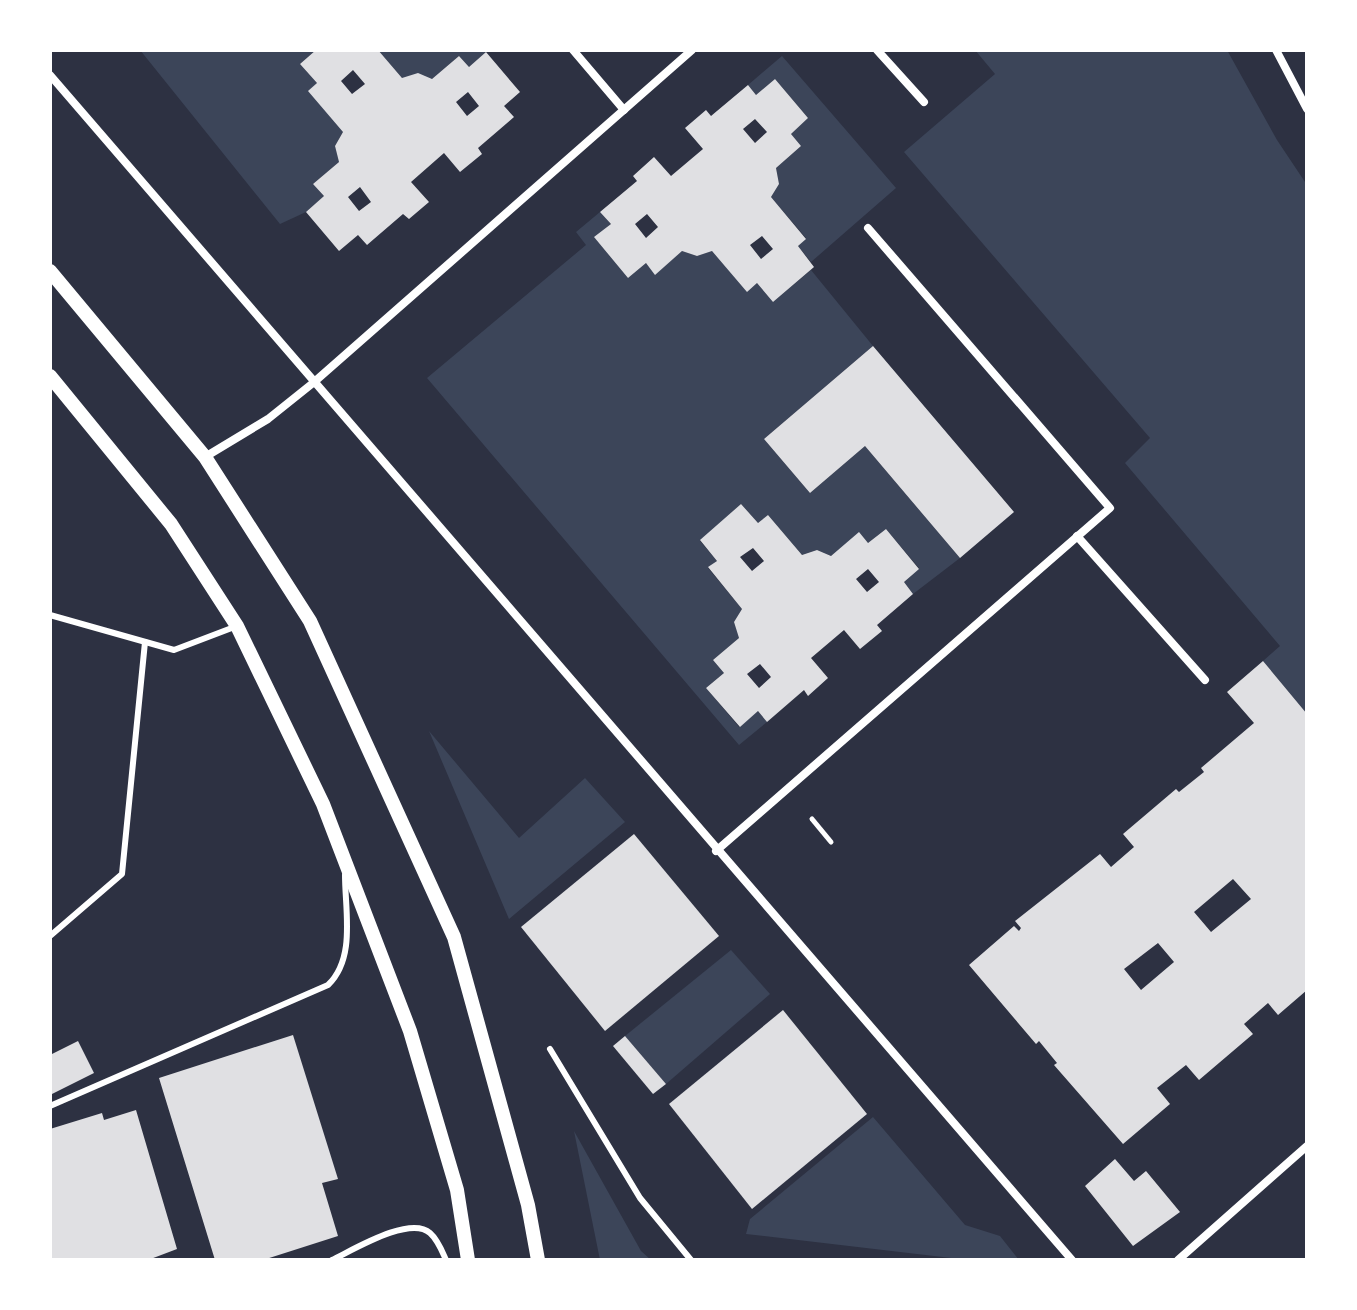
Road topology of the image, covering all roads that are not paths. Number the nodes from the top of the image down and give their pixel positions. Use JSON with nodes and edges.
{"nodes":[{"id":1,"x":573,"y":50,"type":"edge"},
{"id":2,"x":692,"y":50,"type":"edge"},
{"id":3,"x":877,"y":50,"type":"edge"},
{"id":4,"x":1276,"y":50,"type":"edge"},
{"id":5,"x":50,"y":75,"type":"edge"},
{"id":6,"x":924,"y":102,"type":"dead end"},
{"id":7,"x":1307,"y":109,"type":"edge"},
{"id":8,"x":624,"y":110,"type":"junction"},
{"id":9,"x":868,"y":228,"type":"dead end"},
{"id":10,"x":50,"y":271,"type":"edge"},
{"id":11,"x":50,"y":376,"type":"edge"},
{"id":12,"x":313,"y":383,"type":"junction"},
{"id":13,"x":205,"y":457,"type":"junction"},
{"id":14,"x":1077,"y":536,"type":"junction"},
{"id":15,"x":50,"y":615,"type":"edge"},
{"id":16,"x":237,"y":626,"type":"junction"},
{"id":17,"x":145,"y":642,"type":"junction"},
{"id":18,"x":1205,"y":680,"type":"dead end"},
{"id":19,"x":716,"y":851,"type":"junction"},
{"id":20,"x":345,"y":864,"type":"junction"},
{"id":21,"x":50,"y":936,"type":"edge"},
{"id":22,"x":550,"y":1049,"type":"dead end"},
{"id":23,"x":50,"y":1106,"type":"edge"},
{"id":24,"x":1307,"y":1146,"type":"edge"},
{"id":25,"x":332,"y":1260,"type":"edge"},
{"id":26,"x":446,"y":1260,"type":"edge"},
{"id":27,"x":468,"y":1260,"type":"edge"},
{"id":28,"x":538,"y":1260,"type":"edge"},
{"id":29,"x":691,"y":1260,"type":"edge"},
{"id":30,"x":1072,"y":1260,"type":"edge"},
{"id":31,"x":1178,"y":1260,"type":"edge"}],
"edges":[{"from":1,"to":8,"type":"street"},
{"from":2,"to":8,"type":"street"},
{"from":3,"to":6,"type":"street"},
{"from":4,"to":7,"type":"street"},
{"from":5,"to":12,"type":"street"},
{"from":8,"to":12,"type":"street"},
{"from":9,"to":14,"type":"street"},
{"from":10,"to":13,"type":"street"},
{"from":11,"to":16,"type":"street"},
{"from":12,"to":13,"type":"street"},
{"from":12,"to":19,"type":"street"},
{"from":13,"to":28,"type":"street"},
{"from":14,"to":18,"type":"street"},
{"from":14,"to":19,"type":"street"},
{"from":15,"to":17,"type":"lane"},
{"from":16,"to":17,"type":"lane"},
{"from":16,"to":20,"type":"street"},
{"from":17,"to":21,"type":"lane"},
{"from":19,"to":30,"type":"street"},
{"from":20,"to":23,"type":"lane"},
{"from":20,"to":27,"type":"street"},
{"from":22,"to":29,"type":"lane"},
{"from":24,"to":31,"type":"street"},
{"from":25,"to":26,"type":"lane"}]}
